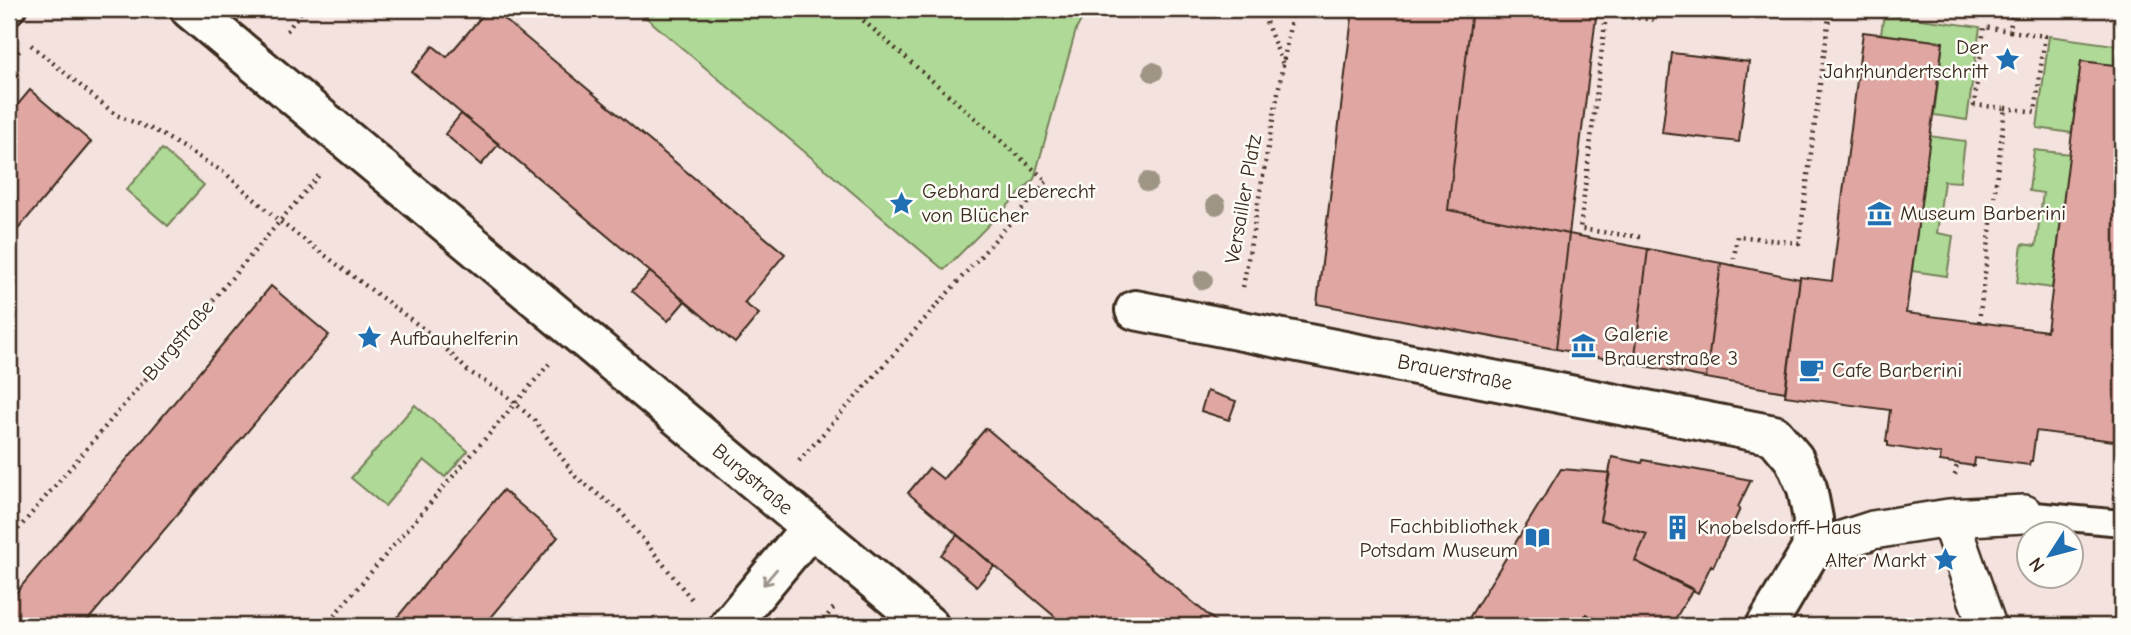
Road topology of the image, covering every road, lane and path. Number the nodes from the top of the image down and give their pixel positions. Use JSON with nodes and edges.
{"nodes":[{"id":1,"x":13,"y":9,"type":"edge"},
{"id":2,"x":190,"y":9,"type":"edge"},
{"id":3,"x":850,"y":9,"type":"edge"},
{"id":4,"x":1261,"y":9,"type":"edge"},
{"id":5,"x":1293,"y":9,"type":"edge"},
{"id":6,"x":1659,"y":9,"type":"edge"},
{"id":7,"x":1830,"y":9,"type":"edge"},
{"id":8,"x":2012,"y":9,"type":"edge"},
{"id":9,"x":9,"y":13,"type":"edge"},
{"id":10,"x":2010,"y":31,"type":"junction"},
{"id":11,"x":27,"y":41,"type":"dead end"},
{"id":12,"x":1284,"y":67,"type":"junction"},
{"id":13,"x":2006,"y":108,"type":"junction"},
{"id":14,"x":347,"y":141,"type":"junction"},
{"id":15,"x":279,"y":221,"type":"junction"},
{"id":16,"x":1640,"y":237,"type":"dead end"},
{"id":17,"x":1733,"y":266,"type":"dead end"},
{"id":18,"x":1135,"y":310,"type":"dead end"},
{"id":19,"x":1979,"y":322,"type":"dead end"},
{"id":20,"x":576,"y":332,"type":"junction"},
{"id":21,"x":1260,"y":334,"type":"junction"},
{"id":22,"x":515,"y":403,"type":"junction"},
{"id":23,"x":769,"y":494,"type":"junction"},
{"id":24,"x":2024,"y":514,"type":"joint"},
{"id":25,"x":1949,"y":518,"type":"junction"},
{"id":26,"x":2122,"y":523,"type":"edge"},
{"id":27,"x":811,"y":527,"type":"junction"},
{"id":28,"x":9,"y":540,"type":"edge"},
{"id":29,"x":1811,"y":550,"type":"junction"},
{"id":30,"x":696,"y":604,"type":"dead end"},
{"id":31,"x":324,"y":626,"type":"edge"},
{"id":32,"x":729,"y":626,"type":"edge"},
{"id":33,"x":929,"y":626,"type":"edge"},
{"id":34,"x":1766,"y":626,"type":"edge"},
{"id":35,"x":1987,"y":626,"type":"edge"}],
"edges":[{"from":1,"to":9,"type":"lane"},
{"from":2,"to":14,"type":"street","name":"Burgstraße"},
{"from":3,"to":23,"type":"path"},
{"from":4,"to":12,"type":"path"},
{"from":5,"to":12,"type":"path","name":"Versailler Platz"},
{"from":6,"to":16,"type":"path"},
{"from":7,"to":17,"type":"path"},
{"from":8,"to":10,"type":"path"},
{"from":10,"to":13,"type":"path"},
{"from":10,"to":13,"type":"path"},
{"from":11,"to":15,"type":"path"},
{"from":12,"to":21,"type":"path","name":"Versailler Platz"},
{"from":13,"to":19,"type":"path"},
{"from":14,"to":15,"type":"path","name":"Burgstraße"},
{"from":14,"to":20,"type":"street","name":"Burgstraße"},
{"from":15,"to":22,"type":"path"},
{"from":15,"to":28,"type":"path","name":"Burgstraße"},
{"from":18,"to":21,"type":"street","name":"Brauerstraße"},
{"from":20,"to":22,"type":"path"},
{"from":20,"to":23,"type":"street","name":"Burgstraße"},
{"from":21,"to":29,"type":"street","name":"Brauerstraße"},
{"from":22,"to":30,"type":"path"},
{"from":22,"to":31,"type":"path"},
{"from":23,"to":27,"type":"street","name":"Burgstraße"},
{"from":24,"to":25,"type":"street"},
{"from":24,"to":26,"type":"lane"},
{"from":25,"to":29,"type":"street"},
{"from":25,"to":35,"type":"street"},
{"from":27,"to":32,"type":"street","one_way":true},
{"from":27,"to":33,"type":"street","name":"Burgstraße"},
{"from":29,"to":34,"type":"street"}]}
